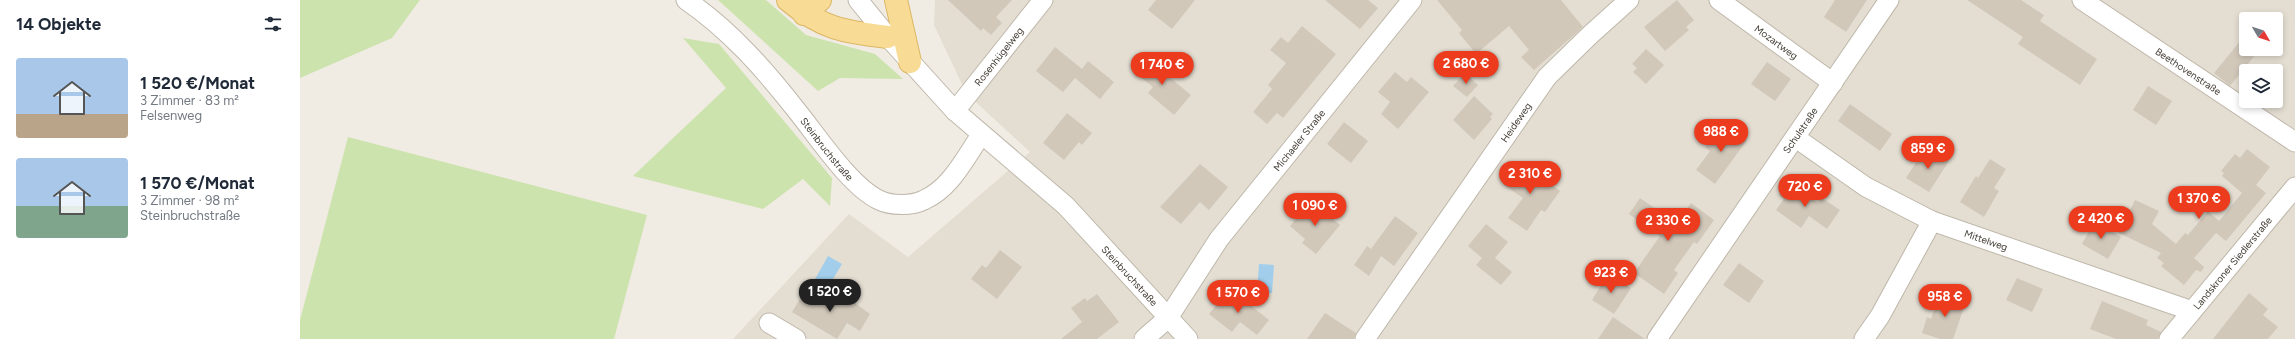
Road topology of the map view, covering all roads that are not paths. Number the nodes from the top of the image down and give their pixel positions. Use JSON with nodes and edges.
{"nodes":[{"id":1,"x":686,"y":0,"type":"edge"},
{"id":2,"x":858,"y":0,"type":"edge"},
{"id":3,"x":896,"y":0,"type":"edge"},
{"id":4,"x":1043,"y":0,"type":"edge"},
{"id":5,"x":1412,"y":0,"type":"edge"},
{"id":6,"x":1629,"y":0,"type":"edge"},
{"id":7,"x":1719,"y":0,"type":"edge"},
{"id":8,"x":1889,"y":0,"type":"edge"},
{"id":9,"x":2082,"y":0,"type":"edge"},
{"id":10,"x":804,"y":5,"type":"edge"},
{"id":11,"x":888,"y":37,"type":"junction"},
{"id":12,"x":910,"y":62,"type":"junction"},
{"id":13,"x":1833,"y":83,"type":"junction"},
{"id":14,"x":955,"y":111,"type":"junction"},
{"id":15,"x":981,"y":135,"type":"junction"},
{"id":16,"x":1796,"y":138,"type":"junction"},
{"id":17,"x":2295,"y":142,"type":"edge"},
{"id":18,"x":2295,"y":187,"type":"edge"},
{"id":19,"x":1932,"y":221,"type":"junction"},
{"id":20,"x":2192,"y":311,"type":"junction"},
{"id":21,"x":1168,"y":318,"type":"junction"},
{"id":22,"x":769,"y":323,"type":"dead end"},
{"id":23,"x":796,"y":339,"type":"edge"},
{"id":24,"x":1144,"y":339,"type":"edge"},
{"id":25,"x":1188,"y":339,"type":"edge"},
{"id":26,"x":1365,"y":339,"type":"edge"},
{"id":27,"x":1657,"y":339,"type":"edge"},
{"id":28,"x":1864,"y":339,"type":"edge"},
{"id":29,"x":2169,"y":339,"type":"edge"}],
"edges":[{"from":1,"to":15,"type":"street","name":"Steinbruchstraße"},
{"from":2,"to":11,"type":"street","name":"Steinbruchstraße"},
{"from":3,"to":12,"type":"main road"},
{"from":4,"to":14,"type":"street","name":"Rosenhügelweg"},
{"from":5,"to":21,"type":"street","name":"Michaeler Straße"},
{"from":6,"to":26,"type":"street","name":"Heideweg"},
{"from":7,"to":13,"type":"street","name":"Mozartweg"},
{"from":8,"to":13,"type":"street","name":"Schulstraße"},
{"from":9,"to":17,"type":"street","name":"Beethovenstraße"},
{"from":10,"to":11,"type":"main road"},
{"from":11,"to":12,"type":"street","name":"Steinbruchstraße"},
{"from":12,"to":14,"type":"street","name":"Steinbruchstraße"},
{"from":13,"to":16,"type":"street","name":"Schulstraße"},
{"from":14,"to":15,"type":"street","name":"Steinbruchstraße"},
{"from":15,"to":21,"type":"street","name":"Steinbruchstraße"},
{"from":16,"to":19,"type":"street","name":"Mittelweg"},
{"from":16,"to":27,"type":"street","name":"Schulstraße"},
{"from":18,"to":20,"type":"street","name":"Landskroner Siedlerstraße"},
{"from":19,"to":20,"type":"street","name":"Mittelweg"},
{"from":19,"to":28,"type":"street"},
{"from":20,"to":29,"type":"street","name":"Landskroner Siedlerstraße"},
{"from":21,"to":24,"type":"street","name":"Michaeler Straße"},
{"from":21,"to":25,"type":"street","name":"Steinbruchstraße"},
{"from":22,"to":23,"type":"street"}]}
